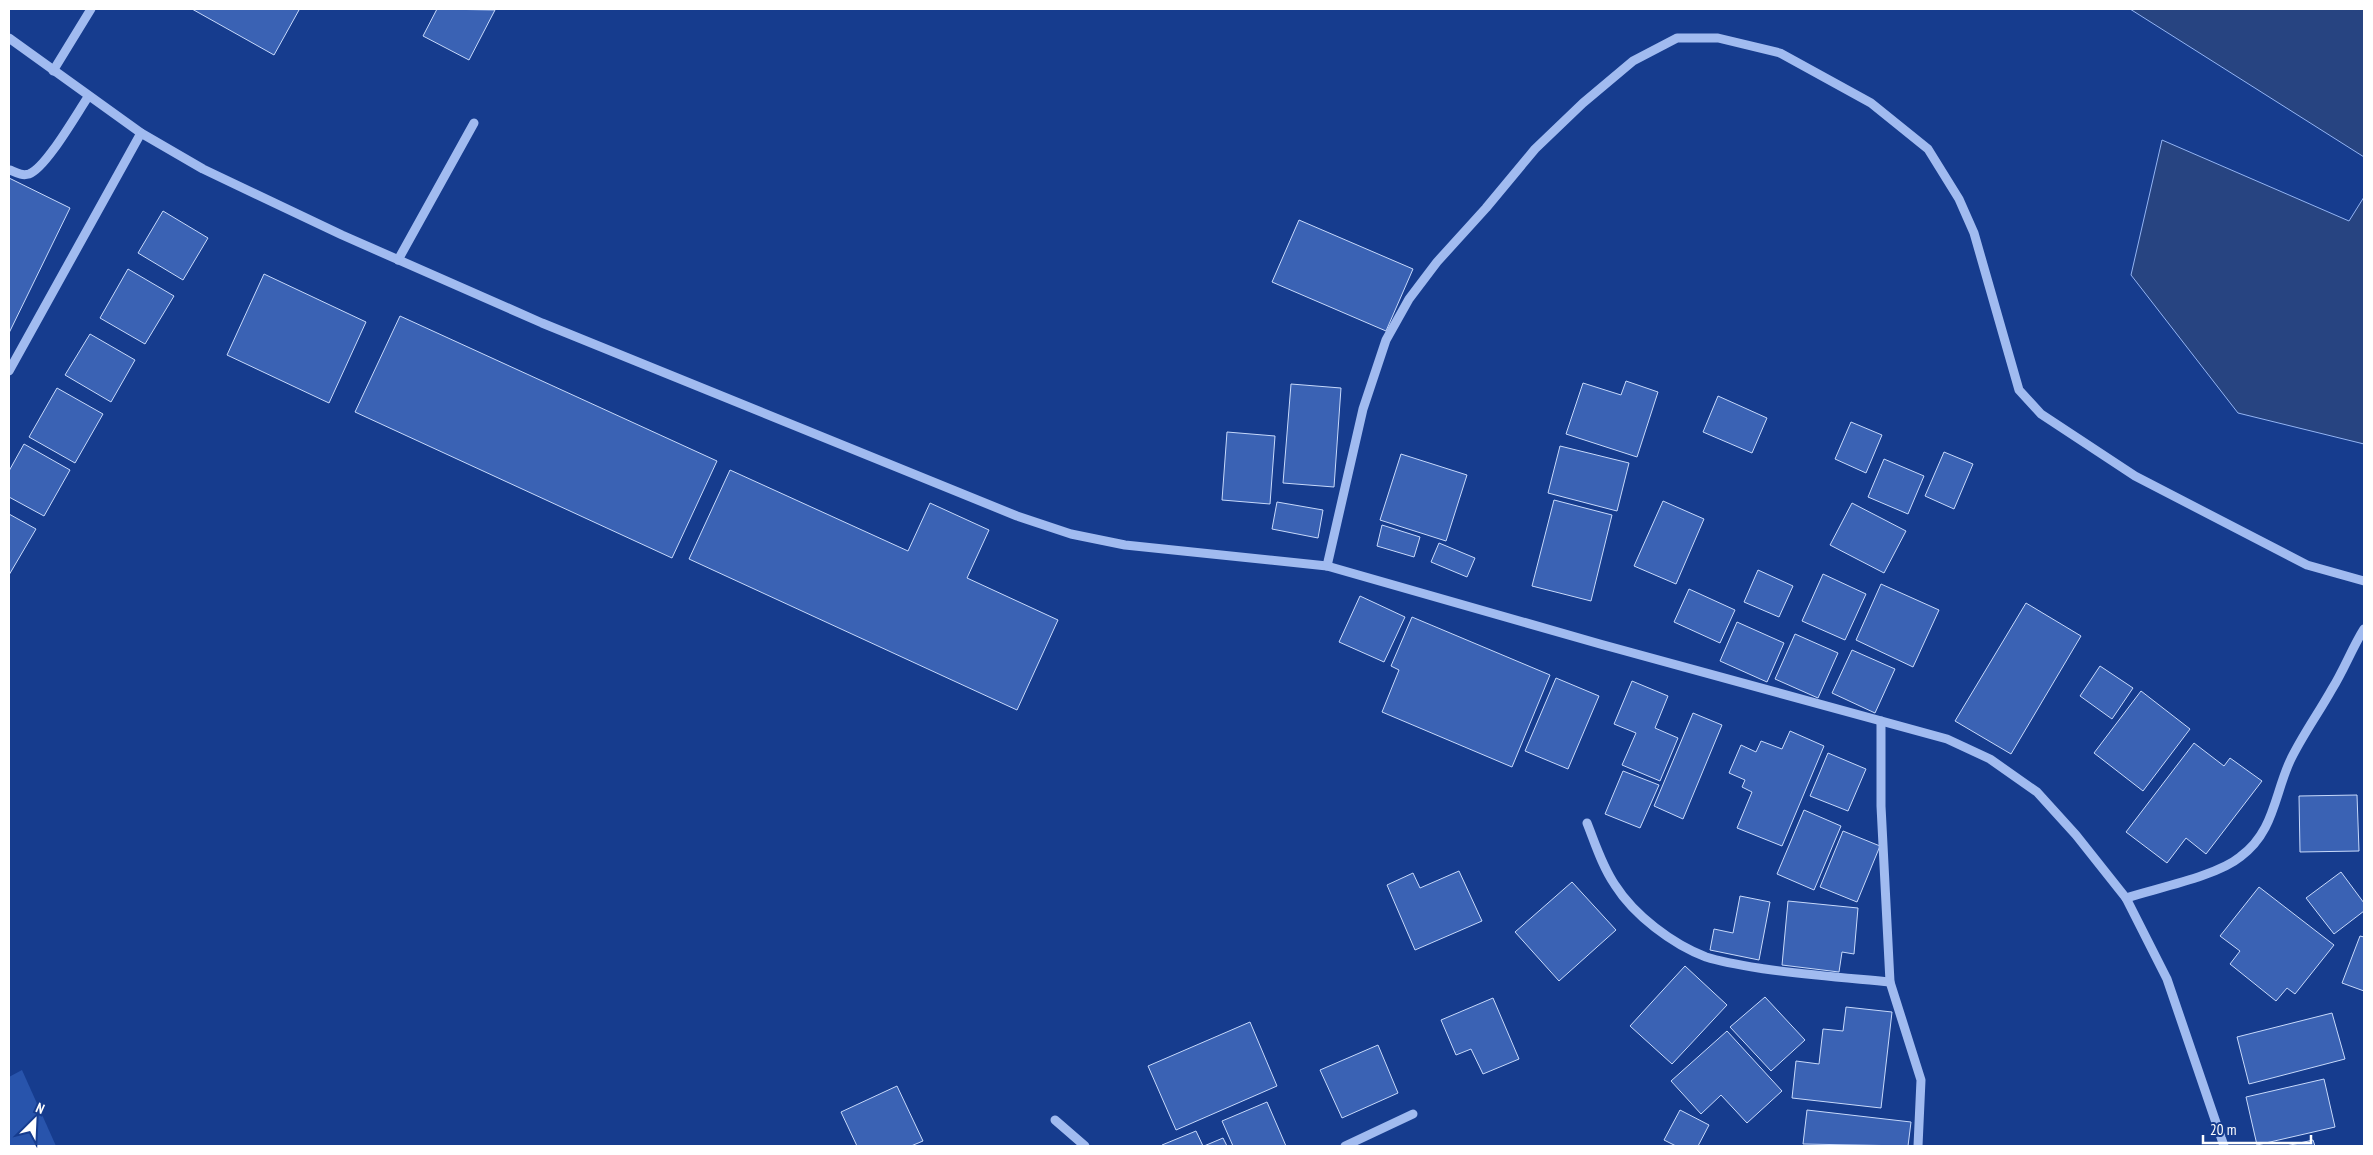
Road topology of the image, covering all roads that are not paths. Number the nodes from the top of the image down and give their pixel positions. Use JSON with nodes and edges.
{"nodes":[{"id":1,"x":91,"y":9,"type":"edge"},
{"id":2,"x":9,"y":38,"type":"edge"},
{"id":3,"x":54,"y":71,"type":"junction"},
{"id":4,"x":88,"y":97,"type":"junction"},
{"id":5,"x":474,"y":123,"type":"dead end"},
{"id":6,"x":141,"y":133,"type":"junction"},
{"id":7,"x":10,"y":170,"type":"dead end"},
{"id":8,"x":398,"y":260,"type":"junction"},
{"id":9,"x":9,"y":371,"type":"edge"},
{"id":10,"x":1327,"y":566,"type":"junction"},
{"id":11,"x":2364,"y":581,"type":"edge"},
{"id":12,"x":2364,"y":629,"type":"edge"},
{"id":13,"x":1881,"y":721,"type":"junction"},
{"id":14,"x":1587,"y":822,"type":"dead end"},
{"id":15,"x":2126,"y":898,"type":"junction"},
{"id":16,"x":1890,"y":982,"type":"junction"},
{"id":17,"x":1413,"y":1114,"type":"dead end"},
{"id":18,"x":1055,"y":1120,"type":"dead end"},
{"id":19,"x":1085,"y":1146,"type":"edge"},
{"id":20,"x":1345,"y":1146,"type":"edge"},
{"id":21,"x":1918,"y":1146,"type":"edge"},
{"id":22,"x":2224,"y":1146,"type":"edge"}],
"edges":[{"from":1,"to":3,"type":"street"},
{"from":2,"to":3,"type":"street"},
{"from":3,"to":4,"type":"street"},
{"from":4,"to":6,"type":"street"},
{"from":4,"to":7,"type":"street"},
{"from":5,"to":8,"type":"street"},
{"from":6,"to":8,"type":"street"},
{"from":6,"to":9,"type":"street"},
{"from":8,"to":10,"type":"street"},
{"from":10,"to":11,"type":"street"},
{"from":10,"to":13,"type":"street"},
{"from":12,"to":15,"type":"street"},
{"from":13,"to":15,"type":"street"},
{"from":13,"to":16,"type":"street"},
{"from":14,"to":16,"type":"street"},
{"from":15,"to":22,"type":"street"},
{"from":16,"to":21,"type":"street"},
{"from":17,"to":20,"type":"street"},
{"from":18,"to":19,"type":"street"}]}
